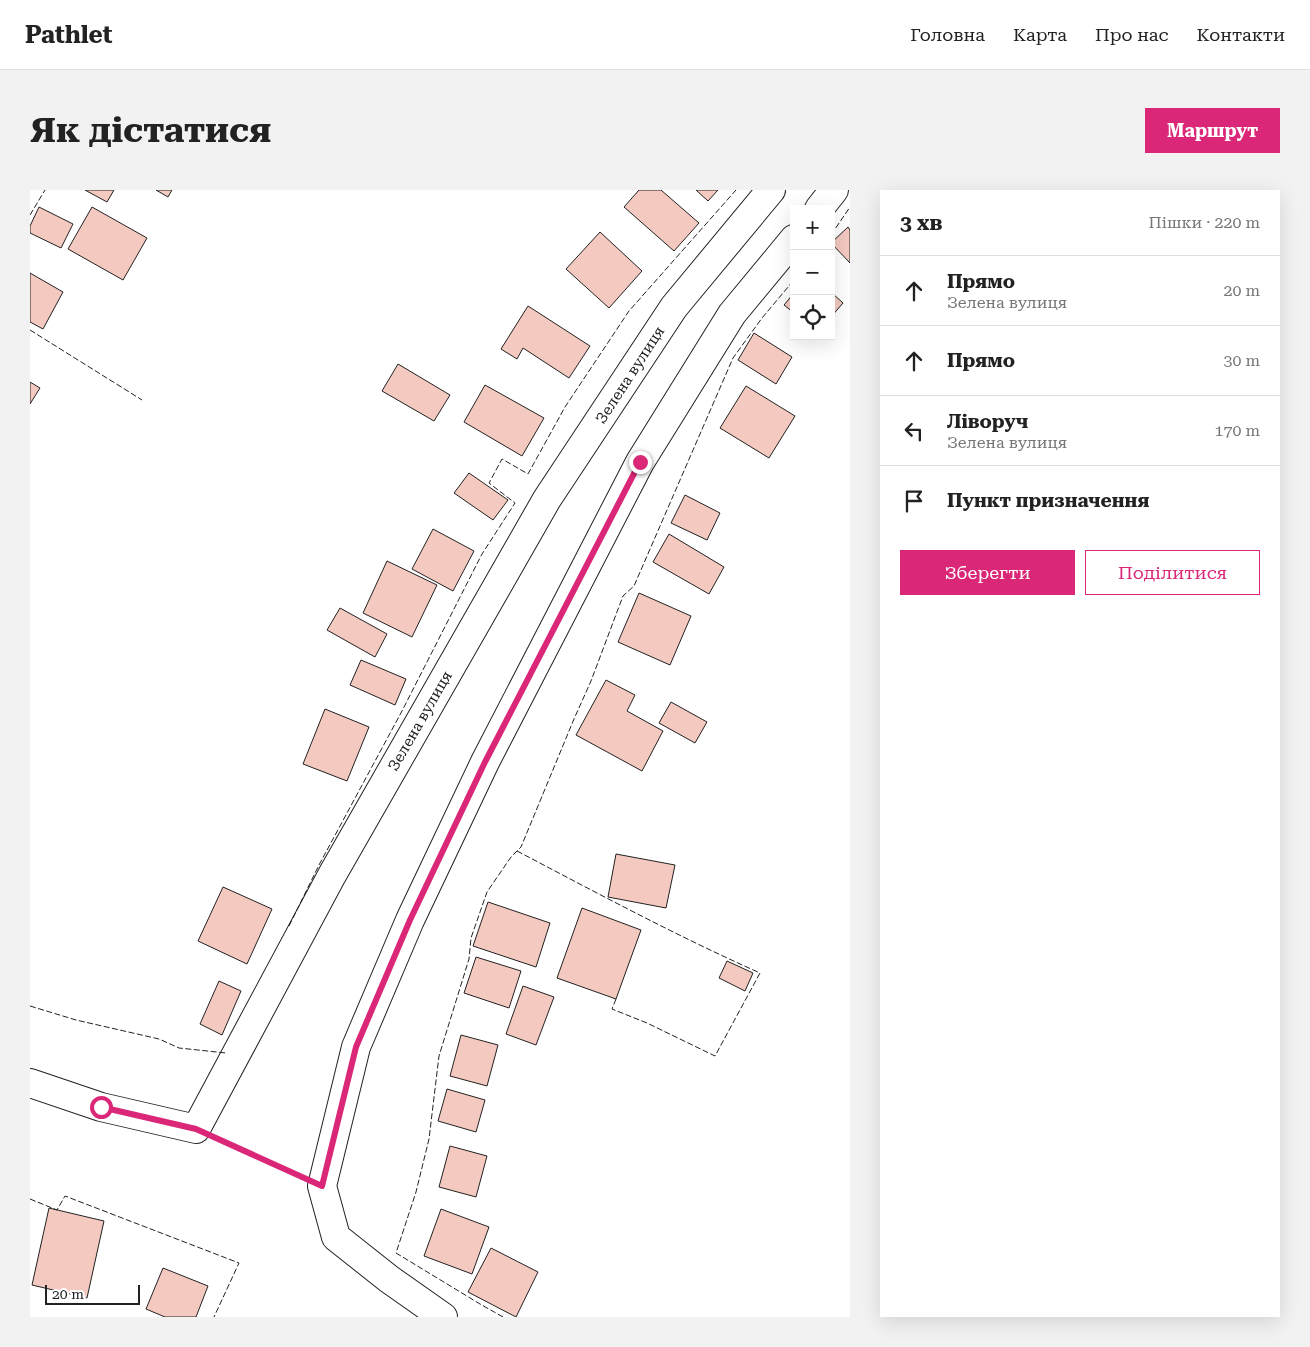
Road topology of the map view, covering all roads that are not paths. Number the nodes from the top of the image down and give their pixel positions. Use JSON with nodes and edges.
{"nodes":[{"id":1,"x":771,"y":190,"type":"edge"},
{"id":2,"x":834,"y":190,"type":"edge"},
{"id":3,"x":821,"y":205,"type":"edge"},
{"id":4,"x":790,"y":244,"type":"edge"},
{"id":5,"x":30,"y":1083,"type":"edge"},
{"id":6,"x":443,"y":1317,"type":"edge"}],
"edges":[{"from":1,"to":5,"type":"street","name":"Зелена вулиця"},
{"from":2,"to":3,"type":"street"},
{"from":4,"to":6,"type":"street"}]}
